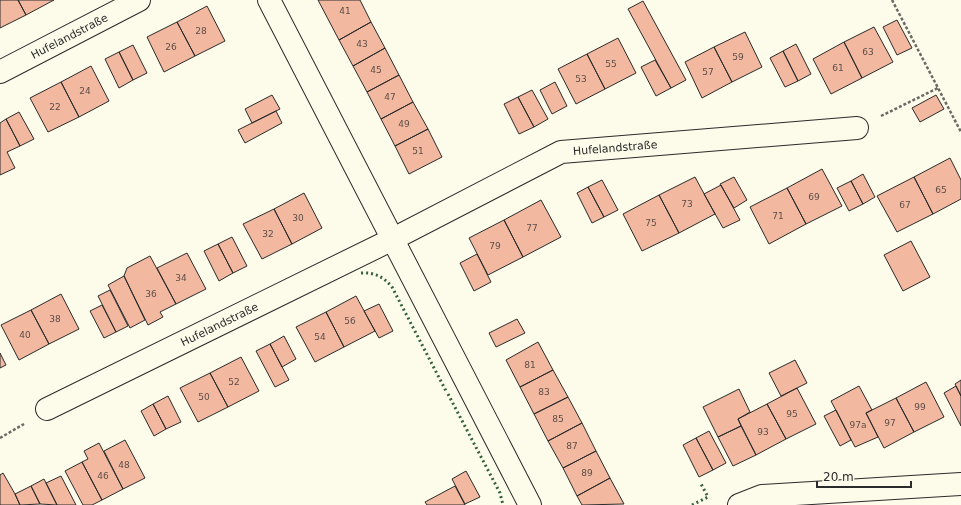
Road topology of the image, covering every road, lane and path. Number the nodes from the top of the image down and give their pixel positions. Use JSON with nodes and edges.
{"nodes":[{"id":1,"x":139,"y":0,"type":"edge"},
{"id":2,"x":269,"y":0,"type":"edge"},
{"id":3,"x":892,"y":0,"type":"edge"},
{"id":4,"x":0,"y":72,"type":"edge"},
{"id":5,"x":938,"y":88,"type":"junction"},
{"id":6,"x":857,"y":128,"type":"joint"},
{"id":7,"x":961,"y":132,"type":"edge"},
{"id":8,"x":393,"y":239,"type":"junction"},
{"id":9,"x":46,"y":409,"type":"dead end"},
{"id":10,"x":961,"y":484,"type":"edge"},
{"id":11,"x":530,"y":505,"type":"edge"},
{"id":12,"x":739,"y":505,"type":"edge"}],
"edges":[{"from":1,"to":4,"type":"street","name":"Hufelandstraße"},
{"from":2,"to":8,"type":"street"},
{"from":3,"to":5,"type":"path"},
{"from":5,"to":6,"type":"path"},
{"from":5,"to":7,"type":"path"},
{"from":6,"to":8,"type":"street","name":"Hufelandstraße"},
{"from":8,"to":9,"type":"street","name":"Hufelandstraße"},
{"from":8,"to":11,"type":"street"},
{"from":10,"to":12,"type":"street"}]}
